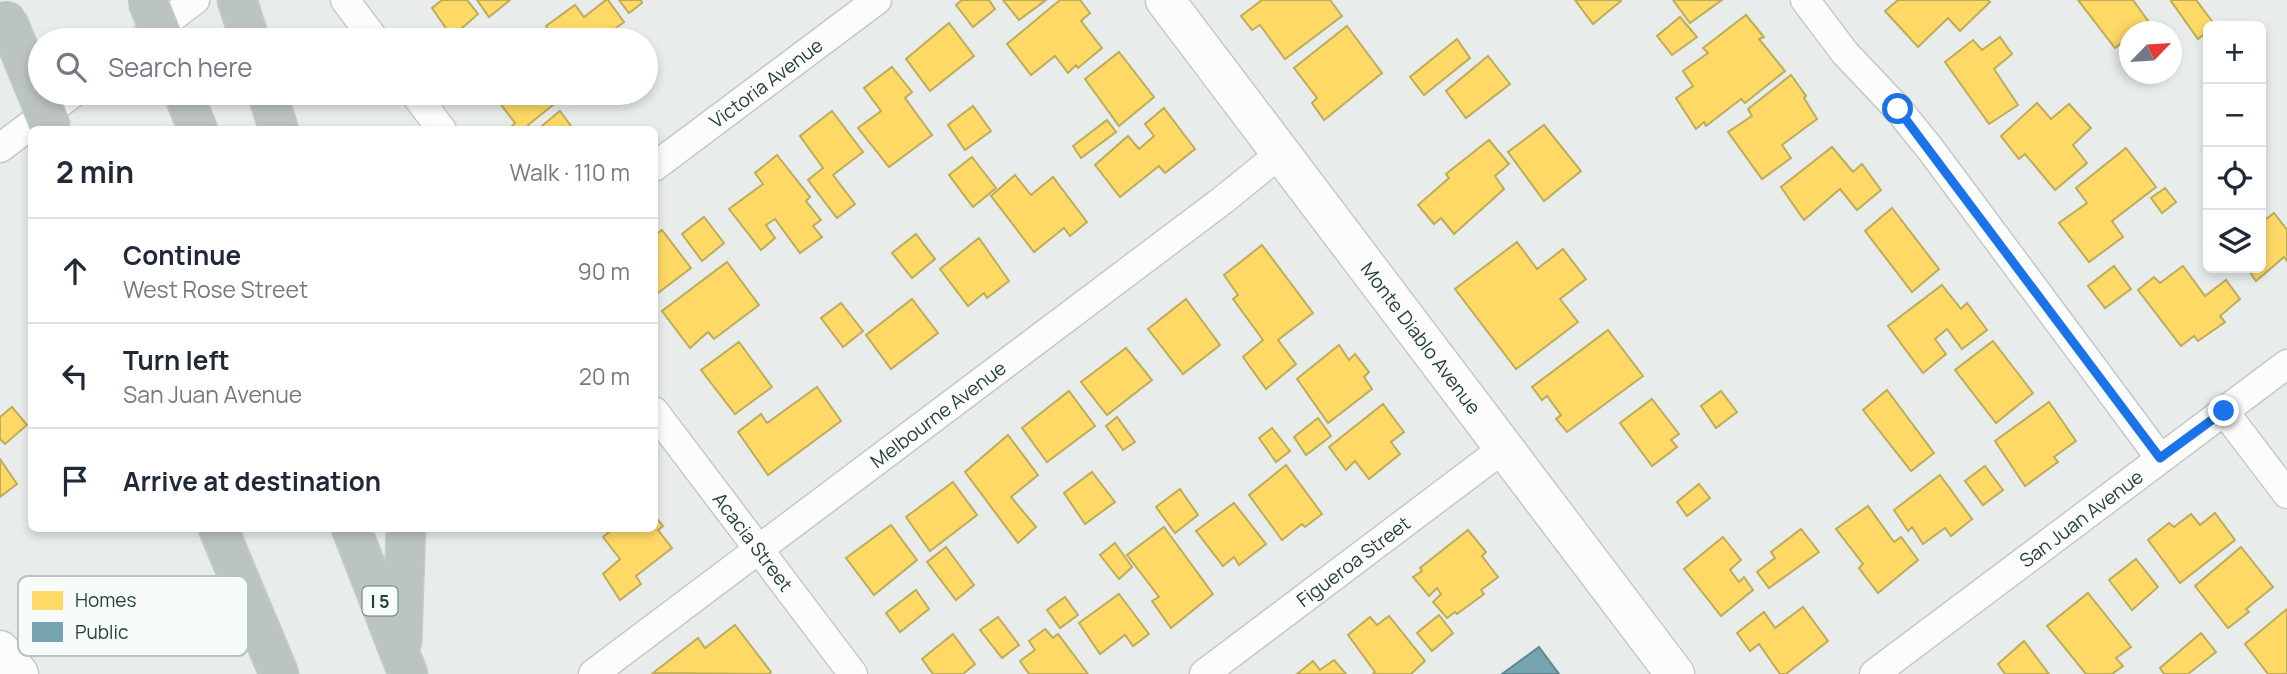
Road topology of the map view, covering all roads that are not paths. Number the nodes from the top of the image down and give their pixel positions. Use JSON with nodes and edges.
{"nodes":[{"id":1,"x":147,"y":0,"type":"edge"},
{"id":2,"x":195,"y":0,"type":"edge"},
{"id":3,"x":237,"y":0,"type":"edge"},
{"id":4,"x":345,"y":0,"type":"edge"},
{"id":5,"x":877,"y":0,"type":"edge"},
{"id":6,"x":1165,"y":0,"type":"edge"},
{"id":7,"x":1805,"y":0,"type":"edge"},
{"id":8,"x":4,"y":10,"type":"edge"},
{"id":9,"x":158,"y":28,"type":"edge"},
{"id":10,"x":158,"y":28,"type":"edge"},
{"id":11,"x":246,"y":28,"type":"edge"},
{"id":12,"x":366,"y":28,"type":"edge"},
{"id":13,"x":28,"y":70,"type":"edge"},
{"id":14,"x":42,"y":105,"type":"edge"},
{"id":15,"x":57,"y":105,"type":"edge"},
{"id":16,"x":271,"y":105,"type":"edge"},
{"id":17,"x":423,"y":105,"type":"edge"},
{"id":18,"x":29,"y":126,"type":"edge"},
{"id":19,"x":50,"y":126,"type":"edge"},
{"id":20,"x":278,"y":126,"type":"edge"},
{"id":21,"x":439,"y":126,"type":"edge"},
{"id":22,"x":28,"y":127,"type":"edge"},
{"id":23,"x":0,"y":148,"type":"edge"},
{"id":24,"x":1281,"y":153,"type":"junction"},
{"id":25,"x":658,"y":164,"type":"edge"},
{"id":26,"x":2287,"y":364,"type":"edge"},
{"id":27,"x":2224,"y":411,"type":"junction"},
{"id":28,"x":658,"y":416,"type":"edge"},
{"id":29,"x":1504,"y":447,"type":"junction"},
{"id":30,"x":2160,"y":458,"type":"junction"},
{"id":31,"x":2287,"y":494,"type":"edge"},
{"id":32,"x":220,"y":532,"type":"edge"},
{"id":33,"x":353,"y":532,"type":"edge"},
{"id":34,"x":406,"y":532,"type":"edge"},
{"id":35,"x":759,"y":550,"type":"junction"},
{"id":36,"x":238,"y":576,"type":"edge"},
{"id":37,"x":248,"y":600,"type":"edge"},
{"id":38,"x":0,"y":650,"type":"edge"},
{"id":39,"x":405,"y":666,"type":"edge"},
{"id":40,"x":19,"y":674,"type":"edge"},
{"id":41,"x":279,"y":674,"type":"edge"},
{"id":42,"x":593,"y":674,"type":"edge"},
{"id":43,"x":853,"y":674,"type":"edge"},
{"id":44,"x":1204,"y":674,"type":"edge"},
{"id":45,"x":1675,"y":674,"type":"edge"},
{"id":46,"x":1874,"y":674,"type":"edge"}],
"edges":[{"from":1,"to":9,"type":"highway","bridge":true},
{"from":2,"to":10,"type":"street"},
{"from":3,"to":11,"type":"highway"},
{"from":4,"to":12,"type":"street"},
{"from":5,"to":25,"type":"street","name":"Victoria Avenue"},
{"from":6,"to":24,"type":"street","name":"Monte Diablo Avenue"},
{"from":7,"to":30,"type":"street"},
{"from":8,"to":13,"type":"highway","bridge":true},
{"from":14,"to":19,"type":"highway","bridge":true},
{"from":15,"to":18,"type":"street"},
{"from":16,"to":20,"type":"highway"},
{"from":17,"to":21,"type":"street"},
{"from":22,"to":23,"type":"street"},
{"from":24,"to":29,"type":"street","name":"Monte Diablo Avenue"},
{"from":24,"to":35,"type":"street","name":"Melbourne Avenue"},
{"from":26,"to":27,"type":"street","name":"San Juan Avenue"},
{"from":27,"to":30,"type":"street","name":"San Juan Avenue"},
{"from":27,"to":31,"type":"street"},
{"from":28,"to":35,"type":"street","name":"Acacia Street"},
{"from":29,"to":44,"type":"street","name":"Figueroa Street"},
{"from":29,"to":45,"type":"street","name":"Monte Diablo Avenue"},
{"from":30,"to":46,"type":"street","name":"San Juan Avenue"},
{"from":32,"to":36,"type":"highway"},
{"from":33,"to":39,"type":"highway","number":"I 5"},
{"from":34,"to":39,"type":"highway"},
{"from":35,"to":42,"type":"street","name":"Melbourne Avenue"},
{"from":35,"to":43,"type":"street","name":"Acacia Street"},
{"from":37,"to":41,"type":"highway"},
{"from":38,"to":40,"type":"street"}]}
